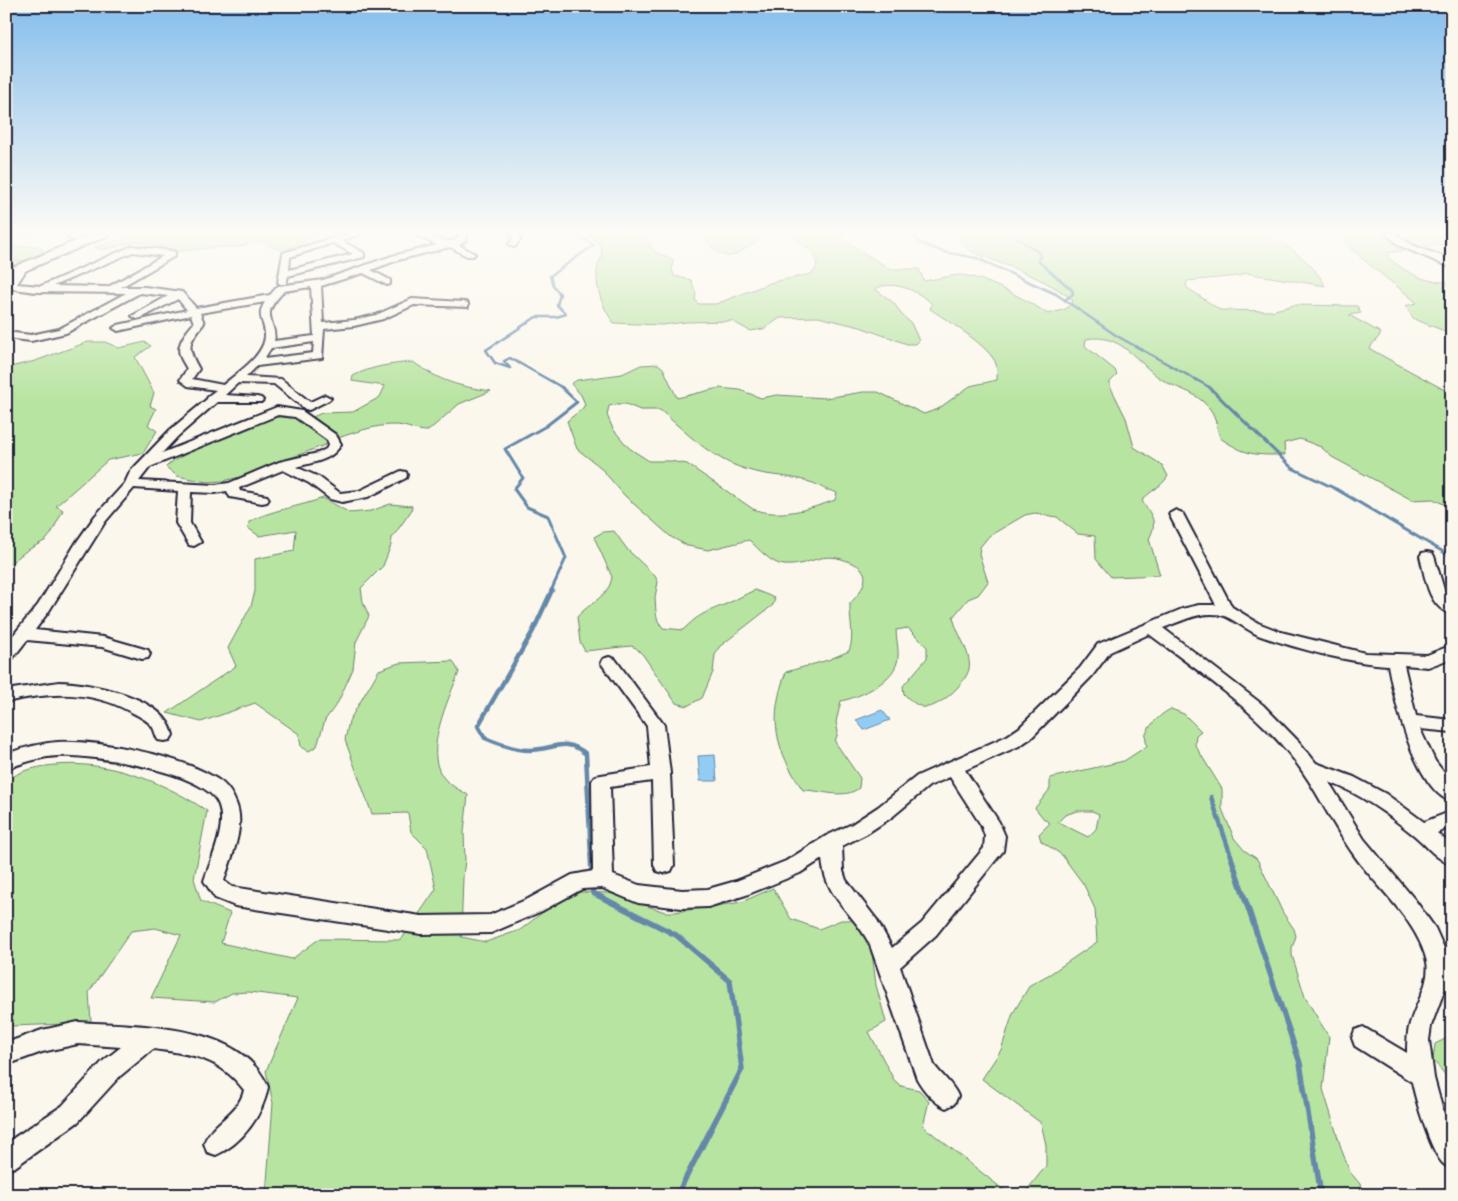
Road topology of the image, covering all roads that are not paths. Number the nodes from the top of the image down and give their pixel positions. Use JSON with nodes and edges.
{"nodes":[{"id":1,"x":111,"y":289,"type":"edge"},
{"id":2,"x":156,"y":289,"type":"edge"},
{"id":3,"x":281,"y":289,"type":"edge"},
{"id":4,"x":316,"y":289,"type":"edge"},
{"id":5,"x":137,"y":290,"type":"junction"},
{"id":6,"x":152,"y":291,"type":"junction"},
{"id":7,"x":179,"y":294,"type":"junction"},
{"id":8,"x":272,"y":298,"type":"junction"},
{"id":9,"x":464,"y":305,"type":"dead end"},
{"id":10,"x":194,"y":311,"type":"junction"},
{"id":11,"x":137,"y":316,"type":"dead end"},
{"id":12,"x":118,"y":328,"type":"dead end"},
{"id":13,"x":319,"y":333,"type":"junction"},
{"id":14,"x":6,"y":335,"type":"edge"},
{"id":15,"x":269,"y":345,"type":"junction"},
{"id":16,"x":254,"y":363,"type":"junction"},
{"id":17,"x":235,"y":380,"type":"junction"},
{"id":18,"x":224,"y":388,"type":"junction"},
{"id":19,"x":212,"y":398,"type":"junction"},
{"id":20,"x":325,"y":398,"type":"dead end"},
{"id":21,"x":257,"y":400,"type":"dead end"},
{"id":22,"x":309,"y":407,"type":"junction"},
{"id":23,"x":295,"y":413,"type":"junction"},
{"id":24,"x":283,"y":465,"type":"junction"},
{"id":25,"x":143,"y":466,"type":"junction"},
{"id":26,"x":401,"y":474,"type":"dead end"},
{"id":27,"x":131,"y":484,"type":"junction"},
{"id":28,"x":185,"y":486,"type":"junction"},
{"id":29,"x":232,"y":486,"type":"junction"},
{"id":30,"x":262,"y":499,"type":"dead end"},
{"id":31,"x":1176,"y":514,"type":"dead end"},
{"id":32,"x":194,"y":542,"type":"dead end"},
{"id":33,"x":1427,"y":556,"type":"dead end"},
{"id":34,"x":1450,"y":607,"type":"edge"},
{"id":35,"x":1226,"y":610,"type":"junction"},
{"id":36,"x":1152,"y":628,"type":"junction"},
{"id":37,"x":24,"y":634,"type":"junction"},
{"id":38,"x":7,"y":653,"type":"edge"},
{"id":39,"x":142,"y":654,"type":"dead end"},
{"id":40,"x":1450,"y":654,"type":"edge"},
{"id":41,"x":1395,"y":661,"type":"junction"},
{"id":42,"x":609,"y":663,"type":"dead end"},
{"id":43,"x":6,"y":696,"type":"edge"},
{"id":44,"x":1409,"y":722,"type":"junction"},
{"id":45,"x":1452,"y":726,"type":"edge"},
{"id":46,"x":164,"y":736,"type":"dead end"},
{"id":47,"x":6,"y":762,"type":"edge"},
{"id":48,"x":953,"y":767,"type":"junction"},
{"id":49,"x":1310,"y":768,"type":"junction"},
{"id":50,"x":661,"y":773,"type":"junction"},
{"id":51,"x":1452,"y":795,"type":"edge"},
{"id":52,"x":1452,"y":818,"type":"edge"},
{"id":53,"x":1422,"y":830,"type":"junction"},
{"id":54,"x":833,"y":842,"type":"junction"},
{"id":55,"x":1452,"y":857,"type":"edge"},
{"id":56,"x":664,"y":865,"type":"dead end"},
{"id":57,"x":592,"y":880,"type":"junction"},
{"id":58,"x":888,"y":964,"type":"junction"},
{"id":59,"x":1439,"y":966,"type":"junction"},
{"id":60,"x":1452,"y":984,"type":"edge"},
{"id":61,"x":150,"y":1038,"type":"junction"},
{"id":62,"x":1363,"y":1038,"type":"dead end"},
{"id":63,"x":6,"y":1054,"type":"edge"},
{"id":64,"x":1423,"y":1076,"type":"junction"},
{"id":65,"x":946,"y":1096,"type":"dead end"},
{"id":66,"x":216,"y":1143,"type":"dead end"},
{"id":67,"x":1452,"y":1156,"type":"edge"},
{"id":68,"x":6,"y":1158,"type":"edge"}],
"edges":[{"from":1,"to":5,"type":"street"},
{"from":2,"to":6,"type":"street"},
{"from":3,"to":8,"type":"street"},
{"from":4,"to":13,"type":"street"},
{"from":5,"to":6,"type":"street"},
{"from":5,"to":14,"type":"street"},
{"from":6,"to":7,"type":"street"},
{"from":7,"to":10,"type":"street"},
{"from":7,"to":11,"type":"street"},
{"from":8,"to":10,"type":"street"},
{"from":8,"to":15,"type":"street"},
{"from":9,"to":13,"type":"street"},
{"from":10,"to":12,"type":"street"},
{"from":10,"to":18,"type":"street"},
{"from":13,"to":15,"type":"street"},
{"from":13,"to":16,"type":"street"},
{"from":15,"to":16,"type":"street"},
{"from":16,"to":17,"type":"street"},
{"from":17,"to":18,"type":"street"},
{"from":17,"to":22,"type":"street"},
{"from":18,"to":19,"type":"street"},
{"from":19,"to":21,"type":"street"},
{"from":19,"to":25,"type":"street"},
{"from":20,"to":22,"type":"street"},
{"from":22,"to":23,"type":"street"},
{"from":23,"to":24,"type":"street"},
{"from":23,"to":25,"type":"street"},
{"from":24,"to":26,"type":"street"},
{"from":24,"to":29,"type":"street"},
{"from":25,"to":27,"type":"street"},
{"from":27,"to":28,"type":"street"},
{"from":27,"to":37,"type":"street"},
{"from":28,"to":29,"type":"street"},
{"from":28,"to":32,"type":"street"},
{"from":29,"to":30,"type":"street"},
{"from":31,"to":35,"type":"street"},
{"from":33,"to":34,"type":"street"},
{"from":35,"to":36,"type":"street"},
{"from":35,"to":41,"type":"street"},
{"from":36,"to":48,"type":"street"},
{"from":36,"to":49,"type":"street"},
{"from":37,"to":38,"type":"street"},
{"from":37,"to":39,"type":"street"},
{"from":40,"to":41,"type":"street"},
{"from":41,"to":44,"type":"street"},
{"from":42,"to":50,"type":"street"},
{"from":43,"to":46,"type":"street"},
{"from":44,"to":45,"type":"street"},
{"from":44,"to":51,"type":"street"},
{"from":47,"to":57,"type":"street"},
{"from":48,"to":54,"type":"street"},
{"from":48,"to":58,"type":"street"},
{"from":49,"to":53,"type":"street"},
{"from":49,"to":59,"type":"street"},
{"from":50,"to":56,"type":"street"},
{"from":50,"to":57,"type":"street"},
{"from":52,"to":53,"type":"street"},
{"from":53,"to":55,"type":"street"},
{"from":54,"to":57,"type":"street"},
{"from":54,"to":58,"type":"street"},
{"from":58,"to":65,"type":"street"},
{"from":59,"to":60,"type":"street"},
{"from":59,"to":64,"type":"street"},
{"from":61,"to":63,"type":"street"},
{"from":61,"to":66,"type":"street"},
{"from":61,"to":68,"type":"street"},
{"from":62,"to":64,"type":"street"},
{"from":64,"to":67,"type":"street"}]}
